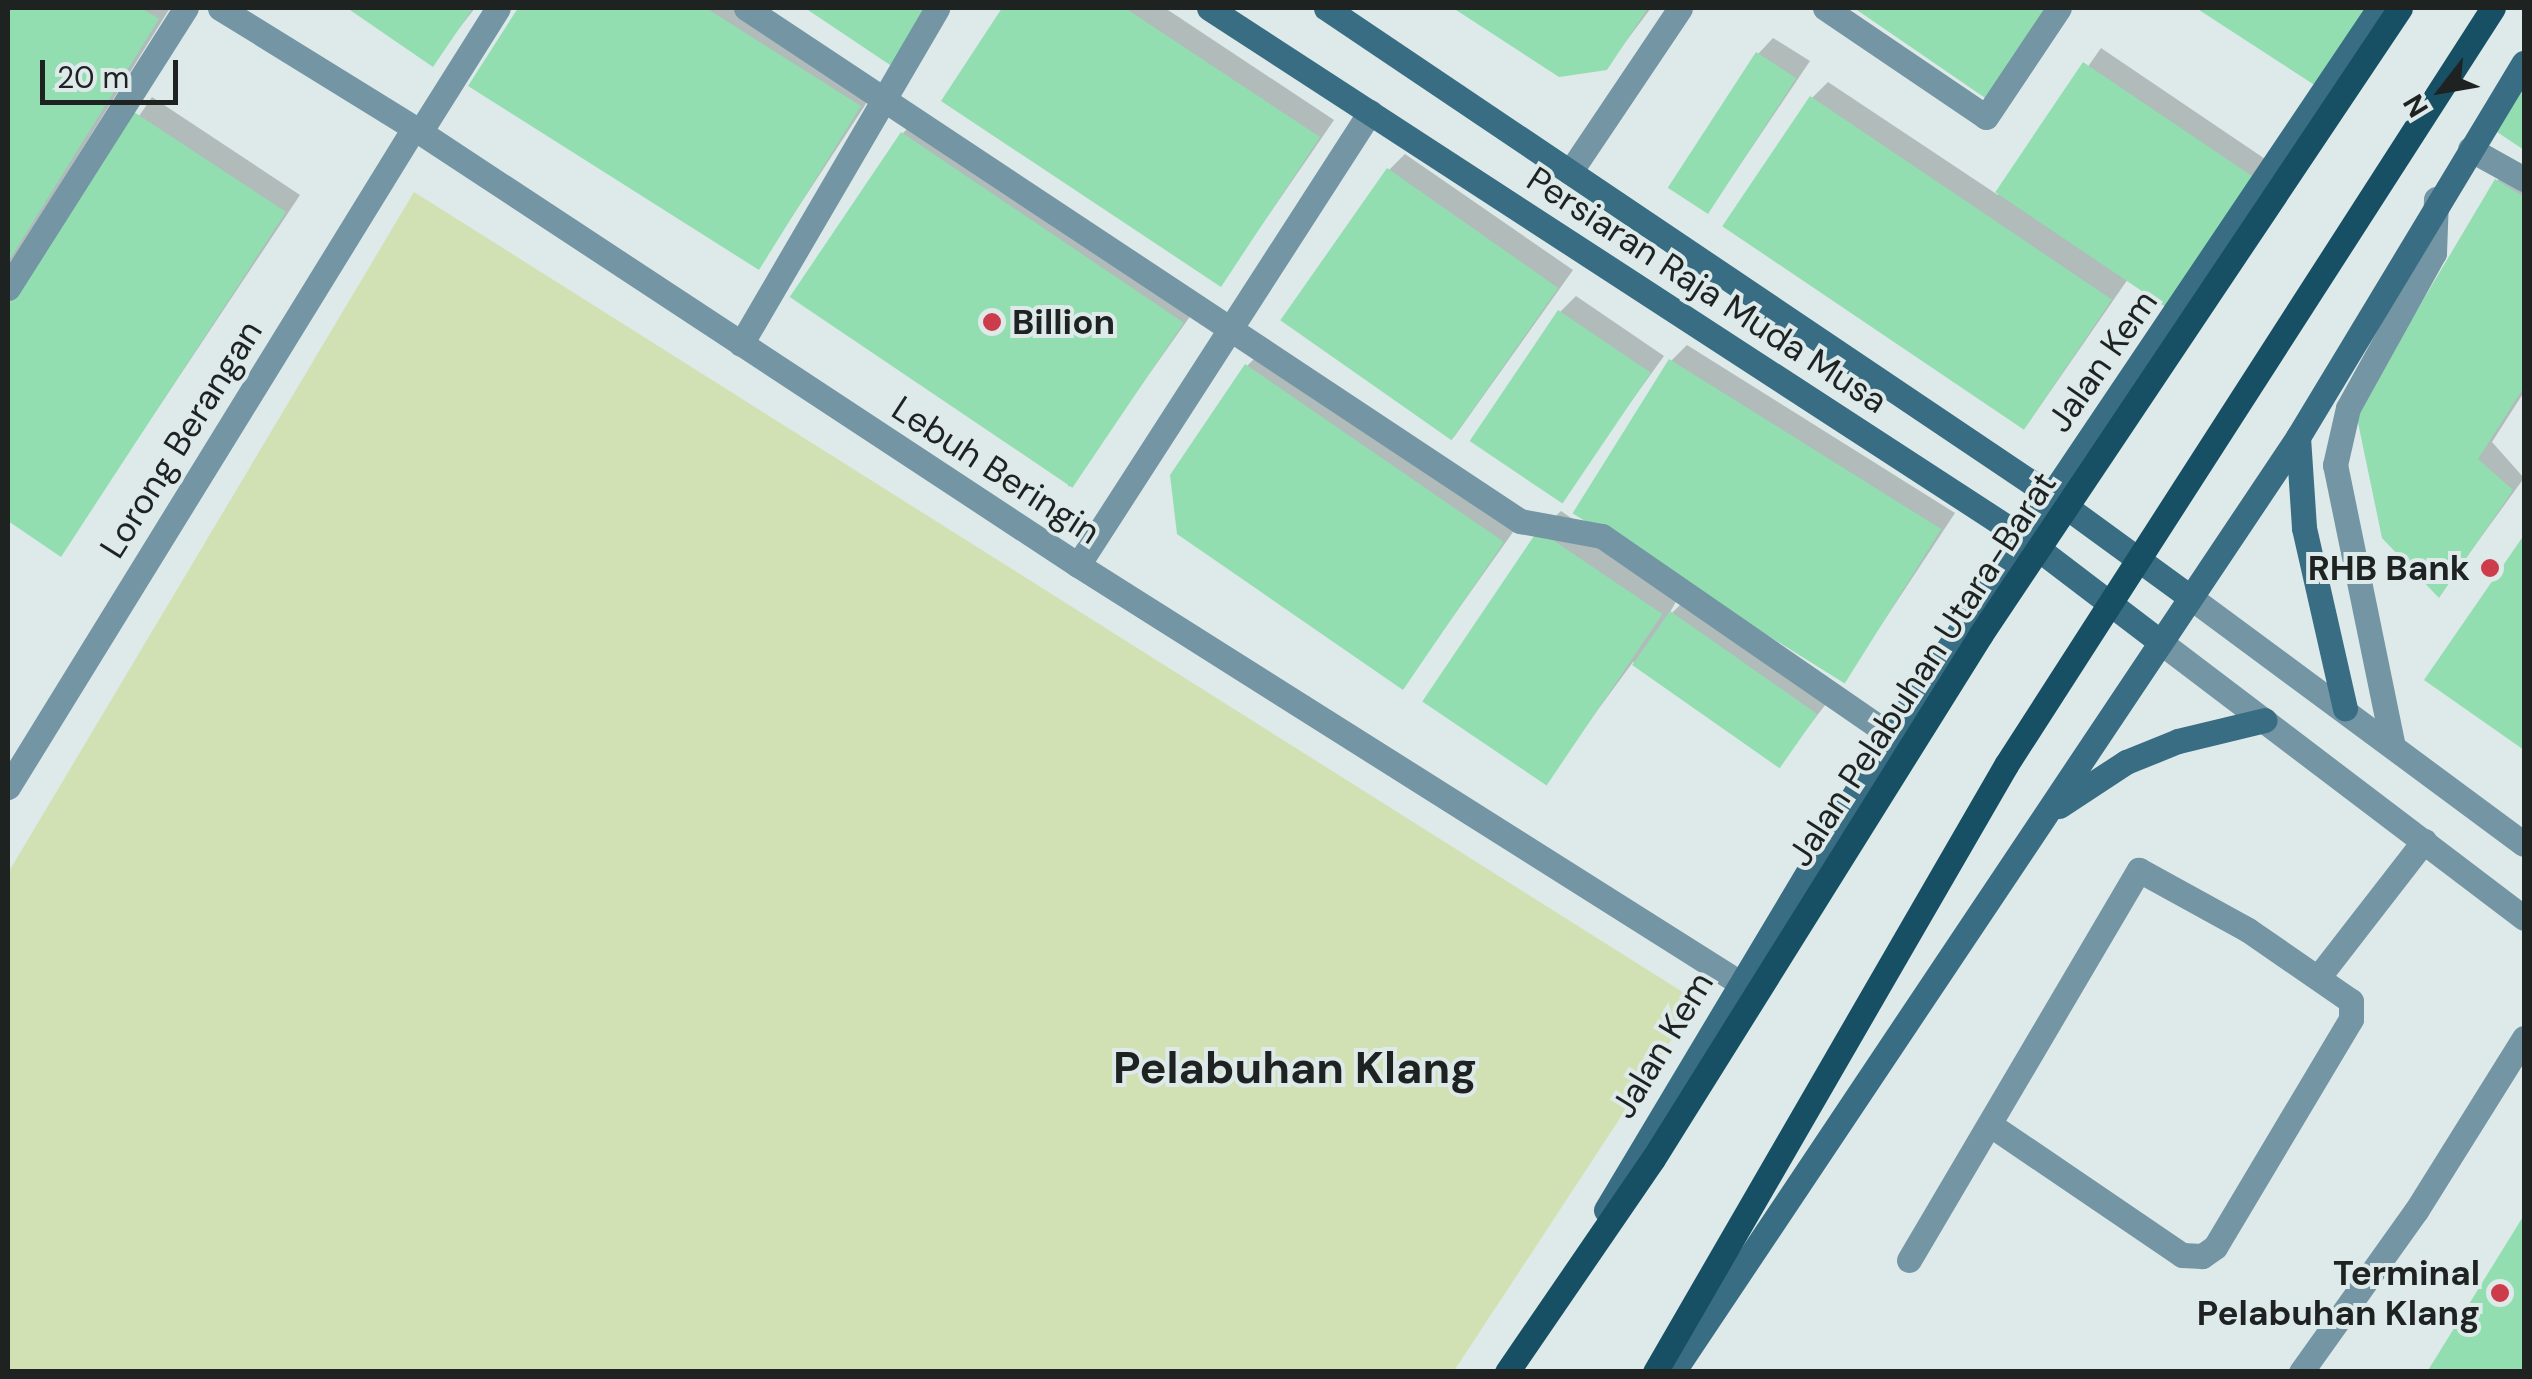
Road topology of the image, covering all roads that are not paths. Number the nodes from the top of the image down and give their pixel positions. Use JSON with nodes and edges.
{"nodes":[{"id":1,"x":186,"y":8,"type":"edge"},
{"id":2,"x":220,"y":8,"type":"edge"},
{"id":3,"x":498,"y":8,"type":"edge"},
{"id":4,"x":746,"y":8,"type":"edge"},
{"id":5,"x":937,"y":8,"type":"edge"},
{"id":6,"x":1209,"y":8,"type":"edge"},
{"id":7,"x":1326,"y":8,"type":"edge"},
{"id":8,"x":1680,"y":8,"type":"edge"},
{"id":9,"x":1825,"y":8,"type":"edge"},
{"id":10,"x":2060,"y":8,"type":"edge"},
{"id":11,"x":2379,"y":8,"type":"edge"},
{"id":12,"x":2400,"y":8,"type":"edge"},
{"id":13,"x":2493,"y":8,"type":"edge"},
{"id":14,"x":2524,"y":64,"type":"edge"},
{"id":15,"x":882,"y":96,"type":"junction"},
{"id":16,"x":1370,"y":112,"type":"junction"},
{"id":17,"x":417,"y":130,"type":"junction"},
{"id":18,"x":2470,"y":149,"type":"junction"},
{"id":19,"x":1570,"y":172,"type":"junction"},
{"id":20,"x":2524,"y":179,"type":"edge"},
{"id":21,"x":2436,"y":199,"type":"junction"},
{"id":22,"x":8,"y":288,"type":"edge"},
{"id":23,"x":1228,"y":324,"type":"junction"},
{"id":24,"x":741,"y":344,"type":"junction"},
{"id":25,"x":2298,"y":437,"type":"junction"},
{"id":26,"x":2050,"y":495,"type":"junction"},
{"id":27,"x":2024,"y":538,"type":"junction"},
{"id":28,"x":1078,"y":566,"type":"junction"},
{"id":29,"x":2190,"y":597,"type":"junction"},
{"id":30,"x":2160,"y":641,"type":"junction"},
{"id":31,"x":2345,"y":708,"type":"junction"},
{"id":32,"x":2264,"y":720,"type":"junction"},
{"id":33,"x":1890,"y":734,"type":"junction"},
{"id":34,"x":2392,"y":742,"type":"junction"},
{"id":35,"x":8,"y":787,"type":"edge"},
{"id":36,"x":2042,"y":819,"type":"junction"},
{"id":37,"x":2424,"y":841,"type":"junction"},
{"id":38,"x":2524,"y":844,"type":"edge"},
{"id":39,"x":2524,"y":918,"type":"edge"},
{"id":40,"x":2320,"y":975,"type":"junction"},
{"id":41,"x":1740,"y":983,"type":"junction"},
{"id":42,"x":2524,"y":1038,"type":"edge"},
{"id":43,"x":1992,"y":1126,"type":"junction"},
{"id":44,"x":1909,"y":1260,"type":"dead end"},
{"id":45,"x":1509,"y":1372,"type":"edge"},
{"id":46,"x":1655,"y":1372,"type":"edge"},
{"id":47,"x":1672,"y":1372,"type":"edge"},
{"id":48,"x":2301,"y":1372,"type":"edge"}],
"edges":[{"from":1,"to":22,"type":"street"},
{"from":2,"to":17,"type":"street","name":"Lebuh Beringin"},
{"from":3,"to":17,"type":"street","name":"Lorong Berangan"},
{"from":4,"to":15,"type":"street"},
{"from":5,"to":15,"type":"street"},
{"from":6,"to":16,"type":"main road","name":"Persiaran Raja Muda Musa"},
{"from":7,"to":19,"type":"main road","name":"Persiaran Raja Muda Musa"},
{"from":8,"to":19,"type":"street"},
{"from":9,"to":10,"type":"street"},
{"from":11,"to":26,"type":"main road","name":"Jalan Kem"},
{"from":12,"to":45,"type":"main road","name":"Jalan Pelabuhan Utara-Barat","bridge":true},
{"from":13,"to":46,"type":"main road","bridge":true},
{"from":14,"to":18,"type":"main road"},
{"from":15,"to":23,"type":"street"},
{"from":15,"to":24,"type":"street"},
{"from":16,"to":23,"type":"street"},
{"from":16,"to":27,"type":"main road","name":"Persiaran Raja Muda Musa"},
{"from":17,"to":24,"type":"street","name":"Lebuh Beringin"},
{"from":17,"to":35,"type":"street","name":"Lorong Berangan"},
{"from":18,"to":20,"type":"street"},
{"from":18,"to":21,"type":"main road"},
{"from":19,"to":26,"type":"main road","name":"Persiaran Raja Muda Musa"},
{"from":21,"to":25,"type":"main road"},
{"from":21,"to":34,"type":"street"},
{"from":23,"to":28,"type":"street"},
{"from":23,"to":33,"type":"street"},
{"from":24,"to":28,"type":"street","name":"Lebuh Beringin"},
{"from":25,"to":29,"type":"main road"},
{"from":25,"to":31,"type":"main road"},
{"from":26,"to":27,"type":"main road","name":"Jalan Kem"},
{"from":26,"to":29,"type":"main road","name":"Persiaran Raja Muda Musa"},
{"from":27,"to":30,"type":"main road","name":"Persiaran Raja Muda Musa"},
{"from":27,"to":33,"type":"main road","name":"Jalan Kem"},
{"from":28,"to":41,"type":"street","name":"Lebuh Beringin"},
{"from":29,"to":30,"type":"main road"},
{"from":29,"to":31,"type":"street"},
{"from":30,"to":32,"type":"street"},
{"from":30,"to":36,"type":"main road"},
{"from":31,"to":34,"type":"street"},
{"from":32,"to":36,"type":"main road"},
{"from":32,"to":37,"type":"street"},
{"from":33,"to":41,"type":"main road","name":"Jalan Kem"},
{"from":34,"to":38,"type":"street"},
{"from":36,"to":47,"type":"main road"},
{"from":37,"to":39,"type":"street"},
{"from":37,"to":40,"type":"street"},
{"from":40,"to":43,"type":"street"},
{"from":40,"to":43,"type":"street"},
{"from":41,"to":45,"type":"main road","name":"Jalan Kem"},
{"from":42,"to":48,"type":"street"},
{"from":43,"to":44,"type":"street"}]}
